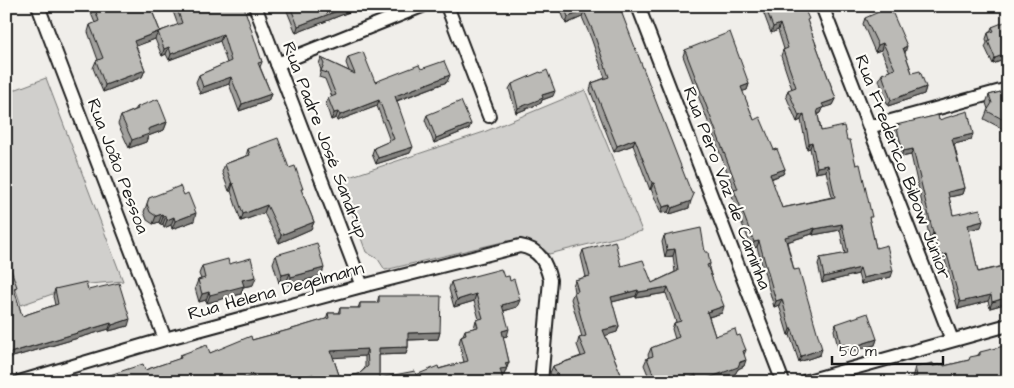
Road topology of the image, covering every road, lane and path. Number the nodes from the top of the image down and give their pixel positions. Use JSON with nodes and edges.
{"nodes":[{"id":1,"x":38,"y":6,"type":"edge"},
{"id":2,"x":255,"y":6,"type":"edge"},
{"id":3,"x":422,"y":6,"type":"edge"},
{"id":4,"x":447,"y":6,"type":"edge"},
{"id":5,"x":638,"y":6,"type":"edge"},
{"id":6,"x":822,"y":6,"type":"edge"},
{"id":7,"x":277,"y":64,"type":"junction"},
{"id":8,"x":1008,"y":89,"type":"edge"},
{"id":9,"x":489,"y":116,"type":"dead end"},
{"id":10,"x":869,"y":127,"type":"junction"},
{"id":11,"x":362,"y":286,"type":"junction"},
{"id":12,"x":1008,"y":325,"type":"edge"},
{"id":13,"x":165,"y":339,"type":"junction"},
{"id":14,"x":952,"y":340,"type":"junction"},
{"id":15,"x":19,"y":382,"type":"edge"},
{"id":16,"x":541,"y":382,"type":"edge"},
{"id":17,"x":783,"y":382,"type":"edge"},
{"id":18,"x":804,"y":382,"type":"edge"}],
"edges":[{"from":1,"to":13,"type":"street","name":"Rua João Pessoa"},
{"from":2,"to":7,"type":"street","name":"Rua Padre José Sandrup"},
{"from":3,"to":7,"type":"street"},
{"from":4,"to":9,"type":"street"},
{"from":5,"to":17,"type":"street","name":"Rua Pero Vaz de Caminha"},
{"from":6,"to":10,"type":"street","name":"Rua Frederico Bibow Júnior"},
{"from":7,"to":11,"type":"street","name":"Rua Padre José Sandrup"},
{"from":8,"to":10,"type":"street"},
{"from":10,"to":14,"type":"street","name":"Rua Frederico Bibow Júnior"},
{"from":11,"to":13,"type":"street","name":"Rua Helena Degelmann"},
{"from":11,"to":16,"type":"street","name":"Rua Helena Degelmann"},
{"from":12,"to":14,"type":"street"},
{"from":13,"to":15,"type":"street","name":"Rua Helena Degelmann"},
{"from":14,"to":18,"type":"street"}]}
